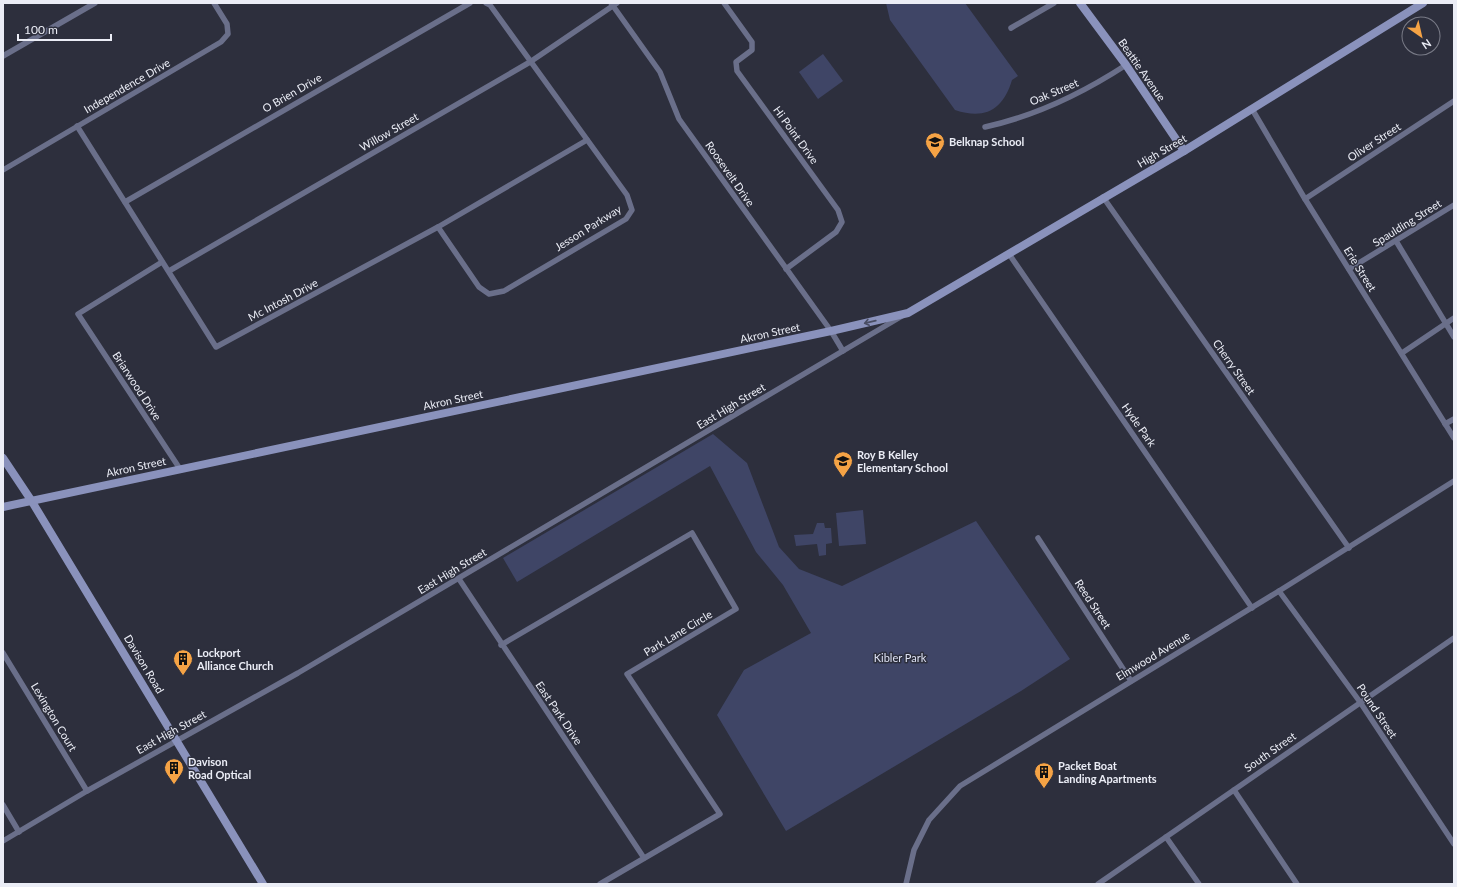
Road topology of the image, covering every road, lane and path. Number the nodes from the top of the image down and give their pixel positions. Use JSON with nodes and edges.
{"nodes":[{"id":1,"x":95,"y":3,"type":"edge"},
{"id":2,"x":214,"y":3,"type":"edge"},
{"id":3,"x":470,"y":3,"type":"edge"},
{"id":4,"x":486,"y":3,"type":"edge"},
{"id":5,"x":724,"y":3,"type":"edge"},
{"id":6,"x":1054,"y":3,"type":"edge"},
{"id":7,"x":1080,"y":3,"type":"edge"},
{"id":8,"x":1424,"y":3,"type":"edge"},
{"id":9,"x":613,"y":4,"type":"edge"},
{"id":10,"x":1011,"y":28,"type":"dead end"},
{"id":11,"x":3,"y":56,"type":"edge"},
{"id":12,"x":530,"y":62,"type":"junction"},
{"id":13,"x":1126,"y":65,"type":"junction"},
{"id":14,"x":1454,"y":101,"type":"edge"},
{"id":15,"x":1252,"y":109,"type":"junction"},
{"id":16,"x":77,"y":126,"type":"junction"},
{"id":17,"x":985,"y":127,"type":"dead end"},
{"id":18,"x":587,"y":140,"type":"junction"},
{"id":19,"x":1184,"y":151,"type":"junction"},
{"id":20,"x":3,"y":170,"type":"edge"},
{"id":21,"x":1103,"y":197,"type":"junction"},
{"id":22,"x":1305,"y":199,"type":"junction"},
{"id":23,"x":125,"y":202,"type":"junction"},
{"id":24,"x":1454,"y":205,"type":"edge"},
{"id":25,"x":438,"y":227,"type":"junction"},
{"id":26,"x":1396,"y":241,"type":"junction"},
{"id":27,"x":1009,"y":254,"type":"junction"},
{"id":28,"x":162,"y":262,"type":"junction"},
{"id":29,"x":786,"y":269,"type":"junction"},
{"id":30,"x":1349,"y":269,"type":"junction"},
{"id":31,"x":169,"y":272,"type":"junction"},
{"id":32,"x":908,"y":313,"type":"junction"},
{"id":33,"x":1454,"y":318,"type":"edge"},
{"id":34,"x":1446,"y":324,"type":"junction"},
{"id":35,"x":831,"y":331,"type":"junction"},
{"id":36,"x":1454,"y":337,"type":"edge"},
{"id":37,"x":843,"y":351,"type":"junction"},
{"id":38,"x":1402,"y":353,"type":"junction"},
{"id":39,"x":1454,"y":419,"type":"edge"},
{"id":40,"x":1445,"y":424,"type":"junction"},
{"id":41,"x":1454,"y":438,"type":"edge"},
{"id":42,"x":3,"y":458,"type":"edge"},
{"id":43,"x":180,"y":469,"type":"junction"},
{"id":44,"x":1454,"y":481,"type":"edge"},
{"id":45,"x":31,"y":500,"type":"junction"},
{"id":46,"x":3,"y":507,"type":"edge"},
{"id":47,"x":1038,"y":538,"type":"dead end"},
{"id":48,"x":1348,"y":548,"type":"junction"},
{"id":49,"x":459,"y":579,"type":"junction"},
{"id":50,"x":1279,"y":591,"type":"junction"},
{"id":51,"x":1252,"y":608,"type":"junction"},
{"id":52,"x":1454,"y":638,"type":"edge"},
{"id":53,"x":501,"y":645,"type":"junction"},
{"id":54,"x":3,"y":653,"type":"edge"},
{"id":55,"x":1131,"y":681,"type":"junction"},
{"id":56,"x":1360,"y":702,"type":"junction"},
{"id":57,"x":177,"y":740,"type":"junction"},
{"id":58,"x":1234,"y":790,"type":"junction"},
{"id":59,"x":87,"y":791,"type":"junction"},
{"id":60,"x":3,"y":805,"type":"edge"},
{"id":61,"x":19,"y":832,"type":"junction"},
{"id":62,"x":1166,"y":837,"type":"junction"},
{"id":63,"x":3,"y":842,"type":"edge"},
{"id":64,"x":1454,"y":844,"type":"edge"},
{"id":65,"x":644,"y":858,"type":"junction"},
{"id":66,"x":263,"y":884,"type":"edge"},
{"id":67,"x":600,"y":884,"type":"edge"},
{"id":68,"x":906,"y":884,"type":"edge"},
{"id":69,"x":1098,"y":884,"type":"edge"},
{"id":70,"x":1199,"y":884,"type":"edge"},
{"id":71,"x":1297,"y":884,"type":"edge"}],
"edges":[{"from":1,"to":11,"type":"street"},
{"from":2,"to":16,"type":"street","name":"Independence Drive"},
{"from":3,"to":23,"type":"street","name":"O Brien Drive"},
{"from":4,"to":12,"type":"street"},
{"from":5,"to":29,"type":"street","name":"Hi Point Drive"},
{"from":6,"to":10,"type":"street"},
{"from":7,"to":13,"type":"main road","name":"Beattie Avenue"},
{"from":8,"to":15,"type":"main road","name":"High Street"},
{"from":9,"to":12,"type":"street","name":"Willow Street"},
{"from":9,"to":29,"type":"street","name":"Roosevelt Drive"},
{"from":12,"to":18,"type":"street","name":"Jesson Parkway"},
{"from":12,"to":31,"type":"street","name":"Willow Street"},
{"from":13,"to":17,"type":"street","name":"Oak Street"},
{"from":13,"to":19,"type":"main road","name":"Beattie Avenue"},
{"from":14,"to":22,"type":"street","name":"Oliver Street"},
{"from":15,"to":19,"type":"main road","name":"High Street"},
{"from":15,"to":22,"type":"street","name":"Erie Street"},
{"from":16,"to":20,"type":"street","name":"Independence Drive"},
{"from":16,"to":23,"type":"street","name":"Mc Intosh Drive"},
{"from":18,"to":25,"type":"street","name":"Mc Intosh Drive"},
{"from":18,"to":25,"type":"street","name":"Jesson Parkway"},
{"from":19,"to":21,"type":"main road","name":"High Street"},
{"from":21,"to":27,"type":"main road","name":"High Street"},
{"from":21,"to":48,"type":"street","name":"Cherry Street"},
{"from":22,"to":30,"type":"street","name":"Erie Street"},
{"from":23,"to":28,"type":"street","name":"Mc Intosh Drive"},
{"from":24,"to":26,"type":"street","name":"Spaulding Street"},
{"from":25,"to":31,"type":"street","name":"Mc Intosh Drive"},
{"from":26,"to":30,"type":"street","name":"Spaulding Street"},
{"from":26,"to":34,"type":"street"},
{"from":27,"to":32,"type":"main road","name":"High Street"},
{"from":27,"to":51,"type":"street","name":"Hyde Park"},
{"from":28,"to":31,"type":"street","name":"Mc Intosh Drive"},
{"from":28,"to":43,"type":"street","name":"Briarwood Drive"},
{"from":29,"to":35,"type":"street","name":"Roosevelt Drive"},
{"from":30,"to":38,"type":"street","name":"Erie Street"},
{"from":32,"to":35,"type":"main road","name":"Akron Street","one_way":true},
{"from":32,"to":37,"type":"street","name":"East High Street"},
{"from":33,"to":34,"type":"street"},
{"from":34,"to":36,"type":"street"},
{"from":34,"to":38,"type":"street"},
{"from":35,"to":37,"type":"street","name":"Roosevelt Drive"},
{"from":35,"to":43,"type":"main road","name":"Akron Street"},
{"from":37,"to":49,"type":"street","name":"East High Street"},
{"from":38,"to":40,"type":"street","name":"Erie Street"},
{"from":39,"to":40,"type":"street"},
{"from":40,"to":41,"type":"street","name":"Erie Street"},
{"from":42,"to":45,"type":"main road","name":"Davison Road"},
{"from":43,"to":45,"type":"main road","name":"Akron Street"},
{"from":44,"to":48,"type":"street","name":"Elmwood Avenue"},
{"from":45,"to":46,"type":"main road","name":"Akron Street"},
{"from":45,"to":57,"type":"main road","name":"Davison Road"},
{"from":47,"to":55,"type":"street","name":"Reed Street"},
{"from":48,"to":50,"type":"street","name":"Elmwood Avenue"},
{"from":49,"to":53,"type":"street","name":"East Park Drive"},
{"from":49,"to":57,"type":"street","name":"East High Street"},
{"from":50,"to":51,"type":"street","name":"Elmwood Avenue"},
{"from":50,"to":56,"type":"street","name":"Pound Street"},
{"from":51,"to":55,"type":"street","name":"Elmwood Avenue"},
{"from":52,"to":56,"type":"street","name":"South Street"},
{"from":53,"to":65,"type":"street","name":"East Park Drive"},
{"from":53,"to":65,"type":"street","name":"Park Lane Circle"},
{"from":54,"to":59,"type":"street","name":"Lexington Court"},
{"from":55,"to":68,"type":"street","name":"Elmwood Avenue"},
{"from":56,"to":58,"type":"street","name":"South Street"},
{"from":56,"to":64,"type":"street","name":"Pound Street"},
{"from":57,"to":59,"type":"street","name":"East High Street"},
{"from":57,"to":66,"type":"main road","name":"Davison Road"},
{"from":58,"to":62,"type":"street","name":"South Street"},
{"from":58,"to":71,"type":"street"},
{"from":59,"to":61,"type":"street","name":"East High Street"},
{"from":60,"to":61,"type":"street"},
{"from":61,"to":63,"type":"street","name":"East High Street"},
{"from":62,"to":69,"type":"street","name":"South Street"},
{"from":62,"to":70,"type":"street"},
{"from":65,"to":67,"type":"street","name":"Park Lane Circle"}]}
